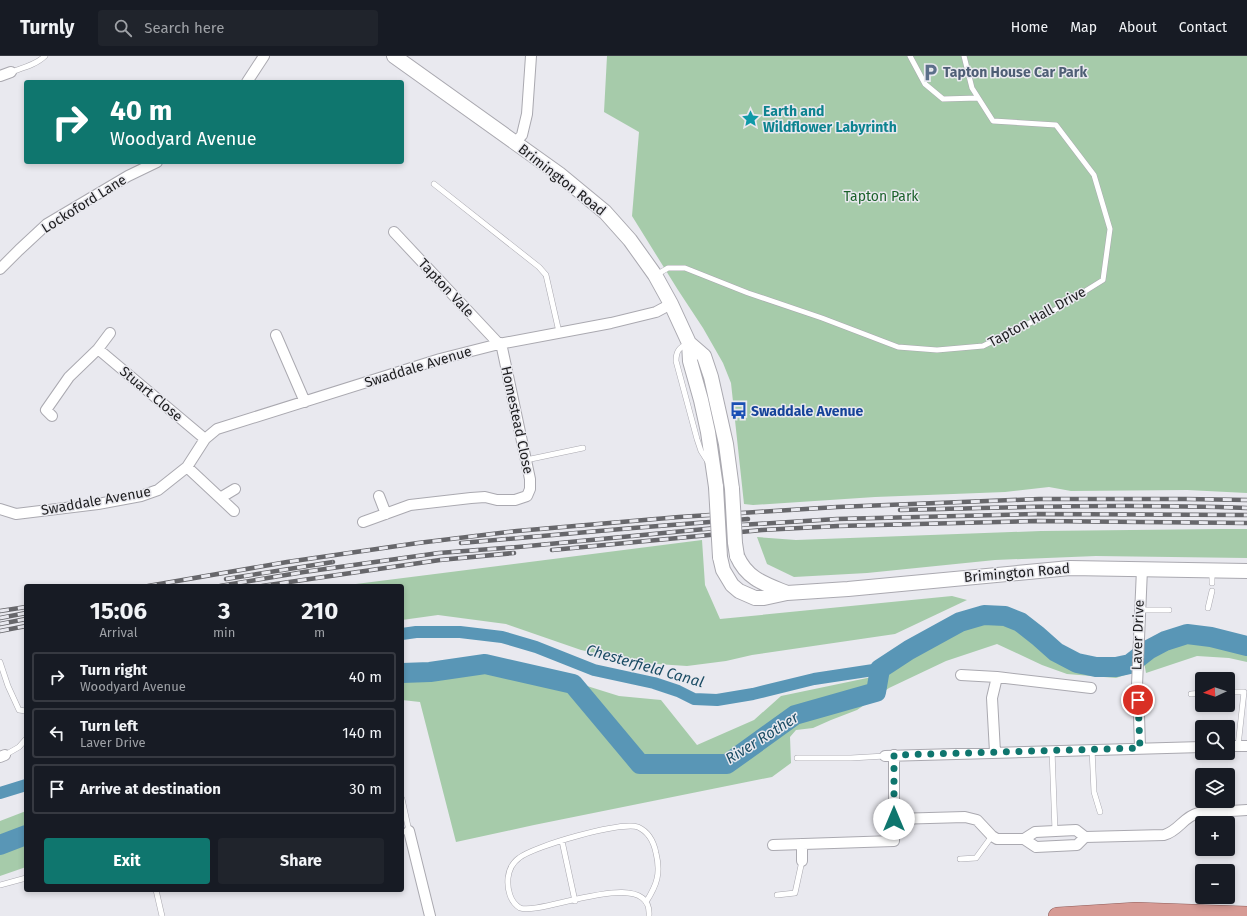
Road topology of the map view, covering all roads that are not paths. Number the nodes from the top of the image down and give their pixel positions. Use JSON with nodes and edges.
{"nodes":[{"id":1,"x":44,"y":56,"type":"edge"},
{"id":2,"x":264,"y":56,"type":"edge"},
{"id":3,"x":394,"y":56,"type":"edge"},
{"id":4,"x":531,"y":56,"type":"edge"},
{"id":5,"x":910,"y":56,"type":"edge"},
{"id":6,"x":964,"y":56,"type":"edge"},
{"id":7,"x":11,"y":72,"type":"joint"},
{"id":8,"x":0,"y":76,"type":"edge"},
{"id":9,"x":248,"y":80,"type":"edge"},
{"id":10,"x":978,"y":98,"type":"junction"},
{"id":11,"x":515,"y":143,"type":"junction"},
{"id":12,"x":152,"y":164,"type":"edge"},
{"id":13,"x":434,"y":184,"type":"dead end"},
{"id":14,"x":394,"y":232,"type":"dead end"},
{"id":15,"x":0,"y":269,"type":"edge"},
{"id":16,"x":655,"y":275,"type":"junction"},
{"id":17,"x":671,"y":304,"type":"junction"},
{"id":18,"x":559,"y":332,"type":"junction"},
{"id":19,"x":110,"y":333,"type":"dead end"},
{"id":20,"x":276,"y":334,"type":"dead end"},
{"id":21,"x":500,"y":343,"type":"junction"},
{"id":22,"x":689,"y":343,"type":"junction"},
{"id":23,"x":98,"y":349,"type":"junction"},
{"id":24,"x":305,"y":402,"type":"junction"},
{"id":25,"x":52,"y":416,"type":"dead end"},
{"id":26,"x":205,"y":439,"type":"junction"},
{"id":27,"x":583,"y":448,"type":"dead end"},
{"id":28,"x":526,"y":460,"type":"junction"},
{"id":29,"x":187,"y":467,"type":"junction"},
{"id":30,"x":235,"y":489,"type":"dead end"},
{"id":31,"x":379,"y":496,"type":"dead end"},
{"id":32,"x":220,"y":498,"type":"junction"},
{"id":33,"x":0,"y":509,"type":"edge"},
{"id":34,"x":234,"y":511,"type":"dead end"},
{"id":35,"x":386,"y":514,"type":"junction"},
{"id":36,"x":363,"y":522,"type":"dead end"},
{"id":37,"x":1142,"y":569,"type":"junction"},
{"id":38,"x":1247,"y":571,"type":"edge"},
{"id":39,"x":1212,"y":591,"type":"dead end"},
{"id":40,"x":787,"y":593,"type":"junction"},
{"id":41,"x":1208,"y":608,"type":"dead end"},
{"id":42,"x":1139,"y":610,"type":"junction"},
{"id":43,"x":1169,"y":610,"type":"dead end"},
{"id":44,"x":0,"y":662,"type":"edge"},
{"id":45,"x":961,"y":675,"type":"dead end"},
{"id":46,"x":997,"y":677,"type":"junction"},
{"id":47,"x":1091,"y":688,"type":"dead end"},
{"id":48,"x":1235,"y":692,"type":"edge"},
{"id":49,"x":1191,"y":694,"type":"dead end"},
{"id":50,"x":1195,"y":694,"type":"edge"},
{"id":51,"x":1245,"y":704,"type":"edge"},
{"id":52,"x":24,"y":711,"type":"edge"},
{"id":53,"x":24,"y":741,"type":"edge"},
{"id":54,"x":1195,"y":746,"type":"edge"},
{"id":55,"x":1238,"y":746,"type":"edge"},
{"id":56,"x":1140,"y":748,"type":"junction"},
{"id":57,"x":1092,"y":749,"type":"junction"},
{"id":58,"x":1052,"y":750,"type":"junction"},
{"id":59,"x":995,"y":752,"type":"junction"},
{"id":60,"x":889,"y":755,"type":"junction"},
{"id":61,"x":2,"y":756,"type":"edge"},
{"id":62,"x":797,"y":758,"type":"dead end"},
{"id":63,"x":1247,"y":810,"type":"edge"},
{"id":64,"x":1100,"y":812,"type":"dead end"},
{"id":65,"x":404,"y":816,"type":"edge"},
{"id":66,"x":894,"y":819,"type":"junction"},
{"id":67,"x":1055,"y":831,"type":"junction"},
{"id":68,"x":406,"y":832,"type":"edge"},
{"id":69,"x":992,"y":836,"type":"junction"},
{"id":70,"x":1085,"y":837,"type":"junction"},
{"id":71,"x":1024,"y":839,"type":"junction"},
{"id":72,"x":562,"y":841,"type":"junction"},
{"id":73,"x":802,"y":844,"type":"junction"},
{"id":74,"x":773,"y":845,"type":"dead end"},
{"id":75,"x":960,"y":859,"type":"dead end"},
{"id":76,"x":802,"y":861,"type":"joint"},
{"id":77,"x":24,"y":879,"type":"edge"},
{"id":78,"x":0,"y":885,"type":"edge"},
{"id":79,"x":156,"y":892,"type":"edge"},
{"id":80,"x":776,"y":895,"type":"dead end"},
{"id":81,"x":575,"y":902,"type":"junction"},
{"id":82,"x":646,"y":902,"type":"junction"},
{"id":83,"x":1247,"y":915,"type":"edge"},
{"id":84,"x":162,"y":916,"type":"edge"},
{"id":85,"x":430,"y":916,"type":"edge"},
{"id":86,"x":649,"y":916,"type":"edge"},
{"id":87,"x":1057,"y":916,"type":"edge"}],
"edges":[{"from":1,"to":7,"type":"lane"},
{"from":2,"to":9,"type":"street"},
{"from":3,"to":11,"type":"main road","name":"Brimington Road"},
{"from":4,"to":11,"type":"street"},
{"from":5,"to":10,"type":"lane"},
{"from":6,"to":10,"type":"lane","name":"Tapton Hall Drive"},
{"from":7,"to":8,"type":"street"},
{"from":10,"to":16,"type":"lane","name":"Tapton Hall Drive"},
{"from":11,"to":16,"type":"main road","name":"Brimington Road"},
{"from":12,"to":15,"type":"street","name":"Lockoford Lane"},
{"from":13,"to":18,"type":"lane"},
{"from":14,"to":21,"type":"street","name":"Tapton Vale"},
{"from":16,"to":17,"type":"main road","name":"Brimington Road"},
{"from":17,"to":18,"type":"street","name":"Swaddale Avenue"},
{"from":17,"to":22,"type":"main road","name":"Brimington Road"},
{"from":18,"to":21,"type":"street","name":"Swaddale Avenue"},
{"from":19,"to":23,"type":"street"},
{"from":20,"to":24,"type":"street"},
{"from":21,"to":24,"type":"street","name":"Swaddale Avenue"},
{"from":21,"to":28,"type":"street","name":"Homestead Close"},
{"from":22,"to":40,"type":"main road","name":"Brimington Road","bridge":true},
{"from":22,"to":40,"type":"main road","name":"Brimington Road","bridge":true},
{"from":23,"to":25,"type":"street"},
{"from":23,"to":26,"type":"street","name":"Stuart Close"},
{"from":24,"to":26,"type":"street","name":"Swaddale Avenue"},
{"from":26,"to":29,"type":"street","name":"Swaddale Avenue"},
{"from":27,"to":28,"type":"lane"},
{"from":28,"to":35,"type":"street","name":"Homestead Close"},
{"from":29,"to":32,"type":"street"},
{"from":29,"to":33,"type":"street","name":"Swaddale Avenue"},
{"from":30,"to":32,"type":"street"},
{"from":31,"to":35,"type":"street"},
{"from":32,"to":34,"type":"street"},
{"from":35,"to":36,"type":"street","name":"Homestead Close"},
{"from":37,"to":38,"type":"main road","name":"Brimington Road"},
{"from":37,"to":40,"type":"main road","name":"Brimington Road"},
{"from":37,"to":42,"type":"street","name":"Laver Drive"},
{"from":39,"to":41,"type":"lane"},
{"from":42,"to":43,"type":"lane"},
{"from":42,"to":56,"type":"street","name":"Laver Drive"},
{"from":44,"to":52,"type":"lane"},
{"from":45,"to":46,"type":"street"},
{"from":46,"to":47,"type":"street"},
{"from":46,"to":59,"type":"street"},
{"from":48,"to":51,"type":"lane"},
{"from":49,"to":50,"type":"lane"},
{"from":51,"to":55,"type":"lane"},
{"from":53,"to":61,"type":"lane"},
{"from":54,"to":56,"type":"street"},
{"from":56,"to":57,"type":"street"},
{"from":57,"to":58,"type":"street"},
{"from":57,"to":64,"type":"lane"},
{"from":58,"to":59,"type":"street"},
{"from":58,"to":67,"type":"lane"},
{"from":59,"to":60,"type":"street"},
{"from":60,"to":62,"type":"lane"},
{"from":60,"to":66,"type":"street"},
{"from":63,"to":70,"type":"street"},
{"from":65,"to":68,"type":"lane"},
{"from":66,"to":69,"type":"street"},
{"from":66,"to":73,"type":"street"},
{"from":67,"to":70,"type":"street"},
{"from":67,"to":71,"type":"street"},
{"from":68,"to":85,"type":"street"},
{"from":69,"to":71,"type":"street"},
{"from":69,"to":75,"type":"lane"},
{"from":70,"to":71,"type":"street"},
{"from":72,"to":81,"type":"lane"},
{"from":72,"to":81,"type":"lane"},
{"from":72,"to":82,"type":"lane"},
{"from":73,"to":74,"type":"street"},
{"from":73,"to":76,"type":"street"},
{"from":76,"to":80,"type":"lane"},
{"from":77,"to":78,"type":"lane"},
{"from":79,"to":84,"type":"lane"},
{"from":81,"to":82,"type":"lane"},
{"from":82,"to":86,"type":"lane"},
{"from":83,"to":87,"type":"highway"}]}
